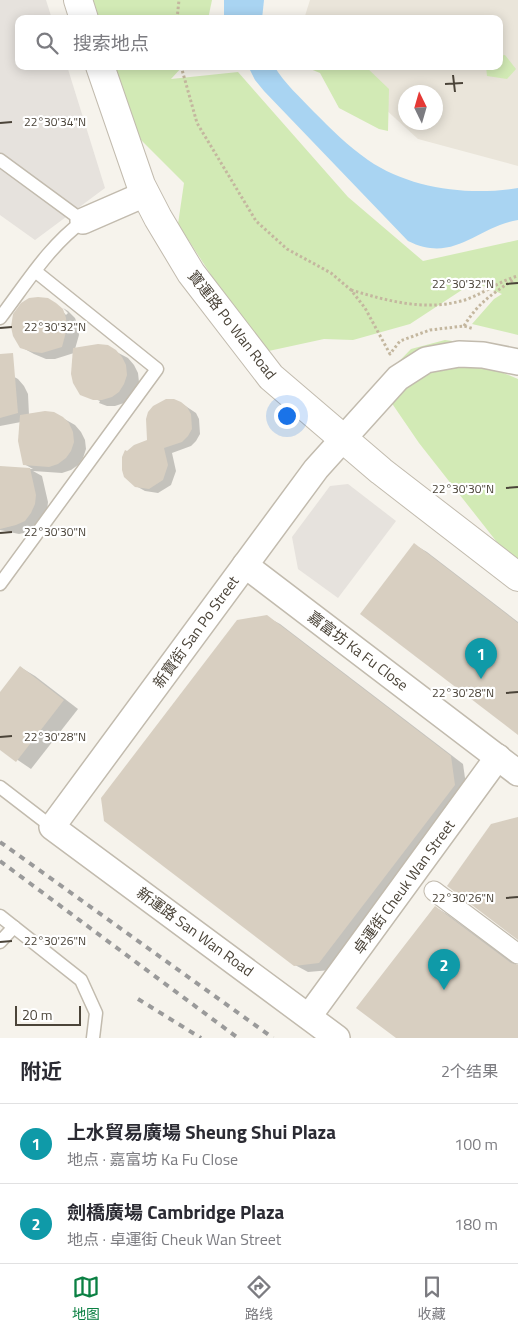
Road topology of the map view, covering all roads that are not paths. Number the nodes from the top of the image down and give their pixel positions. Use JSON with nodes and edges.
{"nodes":[{"id":1,"x":78,"y":0,"type":"edge"},
{"id":2,"x":83,"y":15,"type":"edge"},
{"id":3,"x":101,"y":70,"type":"edge"},
{"id":4,"x":0,"y":160,"type":"edge"},
{"id":5,"x":146,"y":194,"type":"junction"},
{"id":6,"x":83,"y":222,"type":"junction"},
{"id":7,"x":35,"y":271,"type":"junction"},
{"id":8,"x":0,"y":318,"type":"edge"},
{"id":9,"x":518,"y":362,"type":"edge"},
{"id":10,"x":342,"y":439,"type":"junction"},
{"id":11,"x":245,"y":565,"type":"junction"},
{"id":12,"x":518,"y":577,"type":"edge"},
{"id":13,"x":0,"y":584,"type":"edge"},
{"id":14,"x":498,"y":757,"type":"junction"},
{"id":15,"x":518,"y":773,"type":"edge"},
{"id":16,"x":0,"y":787,"type":"edge"},
{"id":17,"x":52,"y":827,"type":"junction"},
{"id":18,"x":434,"y":891,"type":"dead end"},
{"id":19,"x":0,"y":916,"type":"edge"},
{"id":20,"x":14,"y":927,"type":"junction"},
{"id":21,"x":0,"y":942,"type":"edge"},
{"id":22,"x":518,"y":954,"type":"edge"},
{"id":23,"x":308,"y":1016,"type":"junction"},
{"id":24,"x":92,"y":1038,"type":"edge"},
{"id":25,"x":337,"y":1038,"type":"edge"}],
"edges":[{"from":1,"to":2,"type":"street"},
{"from":3,"to":5,"type":"street","name":"寶運路 Po Wan Road"},
{"from":4,"to":6,"type":"lane"},
{"from":5,"to":6,"type":"street"},
{"from":5,"to":10,"type":"street","name":"寶運路 Po Wan Road"},
{"from":6,"to":7,"type":"lane"},
{"from":7,"to":8,"type":"lane"},
{"from":7,"to":13,"type":"lane"},
{"from":9,"to":10,"type":"street","name":"新寶街 San Po Street"},
{"from":10,"to":11,"type":"street","name":"新寶街 San Po Street"},
{"from":10,"to":12,"type":"street","name":"寶運路 Po Wan Road"},
{"from":11,"to":14,"type":"street","name":"嘉富坊 Ka Fu Close"},
{"from":11,"to":17,"type":"street","name":"新寶街 San Po Street"},
{"from":14,"to":15,"type":"street","name":"嘉富坊 Ka Fu Close"},
{"from":14,"to":23,"type":"street","name":"卓運街 Cheuk Wan Street"},
{"from":16,"to":17,"type":"lane"},
{"from":17,"to":23,"type":"street","name":"新運路 San Wan Road"},
{"from":18,"to":22,"type":"street"},
{"from":19,"to":20,"type":"lane"},
{"from":20,"to":21,"type":"lane"},
{"from":20,"to":24,"type":"lane"},
{"from":23,"to":25,"type":"street","name":"新運路 San Wan Road"}]}
